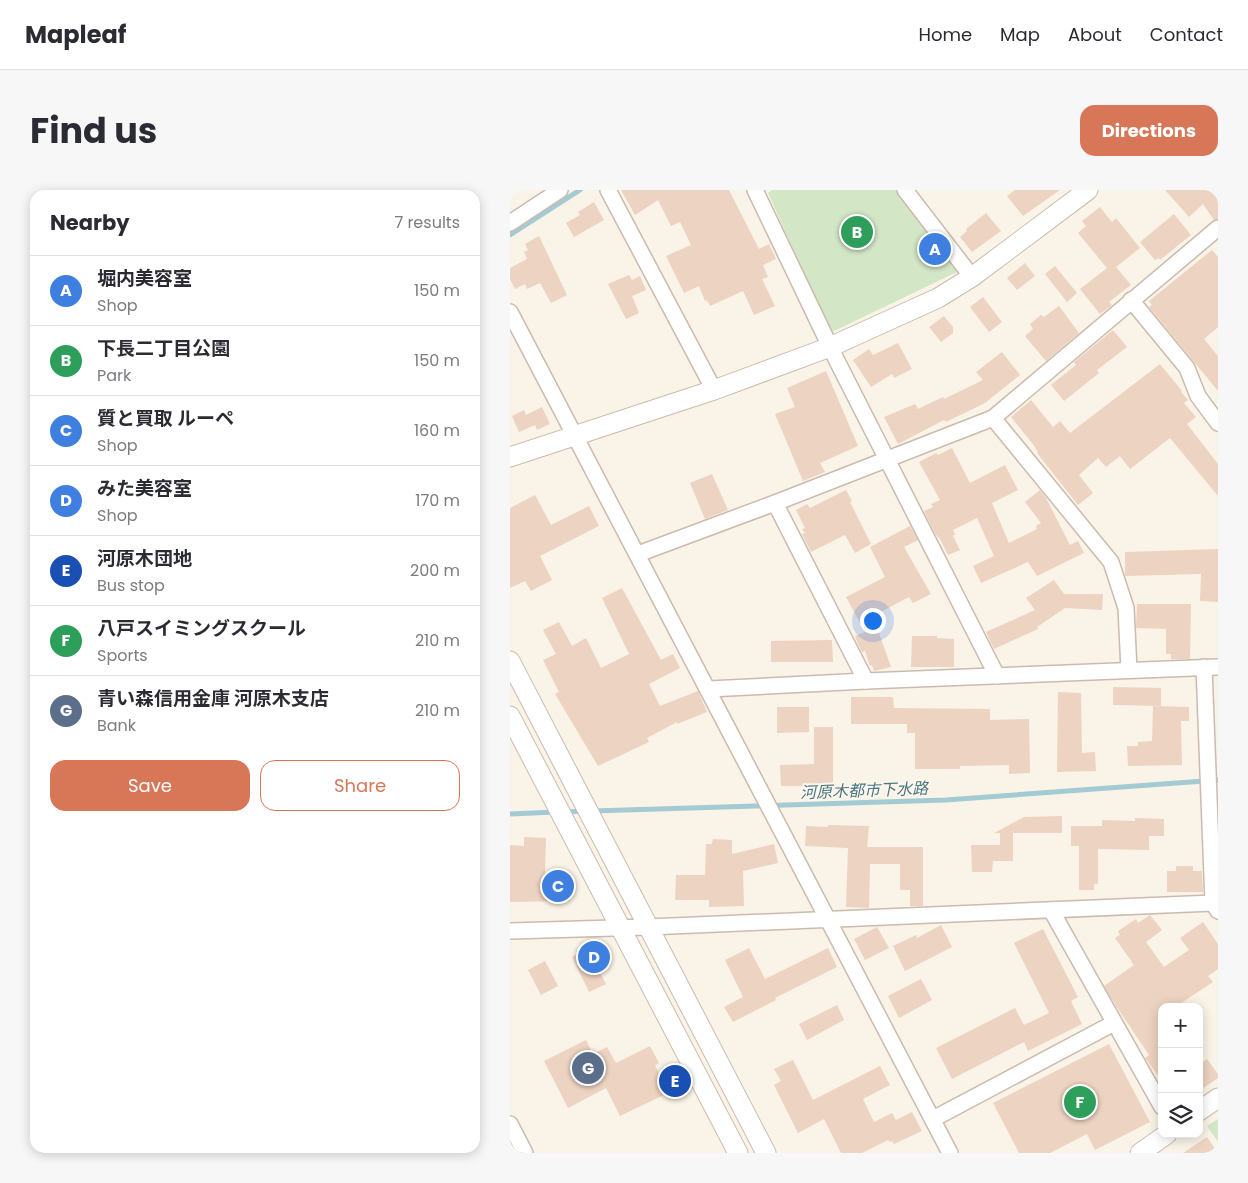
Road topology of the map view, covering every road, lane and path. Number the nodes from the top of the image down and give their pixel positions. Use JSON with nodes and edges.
{"nodes":[{"id":1,"x":560,"y":190,"type":"edge"},
{"id":2,"x":608,"y":190,"type":"edge"},
{"id":3,"x":905,"y":190,"type":"edge"},
{"id":4,"x":758,"y":191,"type":"edge"},
{"id":5,"x":1080,"y":192,"type":"edge"},
{"id":6,"x":510,"y":223,"type":"edge"},
{"id":7,"x":1218,"y":228,"type":"edge"},
{"id":8,"x":972,"y":277,"type":"junction"},
{"id":9,"x":1131,"y":300,"type":"junction"},
{"id":10,"x":510,"y":312,"type":"edge"},
{"id":11,"x":830,"y":347,"type":"junction"},
{"id":12,"x":714,"y":390,"type":"junction"},
{"id":13,"x":993,"y":418,"type":"junction"},
{"id":14,"x":1218,"y":423,"type":"edge"},
{"id":15,"x":574,"y":434,"type":"junction"},
{"id":16,"x":510,"y":457,"type":"edge"},
{"id":17,"x":886,"y":459,"type":"junction"},
{"id":18,"x":775,"y":503,"type":"junction"},
{"id":19,"x":638,"y":554,"type":"junction"},
{"id":20,"x":510,"y":661,"type":"edge"},
{"id":21,"x":1211,"y":667,"type":"edge"},
{"id":22,"x":1129,"y":670,"type":"junction"},
{"id":23,"x":997,"y":676,"type":"junction"},
{"id":24,"x":866,"y":681,"type":"junction"},
{"id":25,"x":709,"y":689,"type":"junction"},
{"id":26,"x":510,"y":716,"type":"edge"},
{"id":27,"x":1216,"y":907,"type":"edge"},
{"id":28,"x":1051,"y":910,"type":"junction"},
{"id":29,"x":829,"y":919,"type":"junction"},
{"id":30,"x":648,"y":927,"type":"junction"},
{"id":31,"x":620,"y":928,"type":"junction"},
{"id":32,"x":510,"y":931,"type":"edge"},
{"id":33,"x":1114,"y":1024,"type":"junction"},
{"id":34,"x":1218,"y":1098,"type":"edge"},
{"id":35,"x":1158,"y":1100,"type":"edge"},
{"id":36,"x":1203,"y":1108,"type":"edge"},
{"id":37,"x":933,"y":1119,"type":"junction"},
{"id":38,"x":510,"y":1124,"type":"edge"},
{"id":39,"x":1161,"y":1138,"type":"edge"},
{"id":40,"x":525,"y":1153,"type":"edge"},
{"id":41,"x":738,"y":1153,"type":"edge"},
{"id":42,"x":766,"y":1153,"type":"edge"},
{"id":43,"x":950,"y":1153,"type":"edge"},
{"id":44,"x":1140,"y":1153,"type":"edge"}],
"edges":[{"from":1,"to":6,"type":"street"},
{"from":2,"to":12,"type":"street"},
{"from":3,"to":8,"type":"street"},
{"from":4,"to":11,"type":"street"},
{"from":5,"to":8,"type":"street"},
{"from":7,"to":9,"type":"street"},
{"from":8,"to":11,"type":"street"},
{"from":9,"to":13,"type":"street"},
{"from":9,"to":14,"type":"street"},
{"from":10,"to":15,"type":"street"},
{"from":11,"to":12,"type":"street"},
{"from":11,"to":17,"type":"street"},
{"from":12,"to":15,"type":"street"},
{"from":13,"to":17,"type":"street"},
{"from":13,"to":22,"type":"street"},
{"from":15,"to":16,"type":"street"},
{"from":15,"to":19,"type":"street"},
{"from":17,"to":18,"type":"street"},
{"from":17,"to":23,"type":"street"},
{"from":18,"to":19,"type":"street"},
{"from":18,"to":24,"type":"street"},
{"from":19,"to":25,"type":"street"},
{"from":20,"to":30,"type":"street"},
{"from":21,"to":22,"type":"street"},
{"from":21,"to":27,"type":"street"},
{"from":22,"to":23,"type":"street"},
{"from":23,"to":24,"type":"street"},
{"from":24,"to":25,"type":"street"},
{"from":25,"to":29,"type":"street"},
{"from":26,"to":31,"type":"street"},
{"from":27,"to":28,"type":"street"},
{"from":28,"to":29,"type":"street"},
{"from":28,"to":33,"type":"street"},
{"from":29,"to":30,"type":"street"},
{"from":29,"to":37,"type":"street"},
{"from":30,"to":31,"type":"street"},
{"from":30,"to":42,"type":"street"},
{"from":31,"to":32,"type":"street"},
{"from":31,"to":41,"type":"street"},
{"from":33,"to":35,"type":"street"},
{"from":33,"to":37,"type":"street"},
{"from":34,"to":36,"type":"street"},
{"from":37,"to":43,"type":"street"},
{"from":38,"to":40,"type":"street"},
{"from":39,"to":44,"type":"street"}]}
